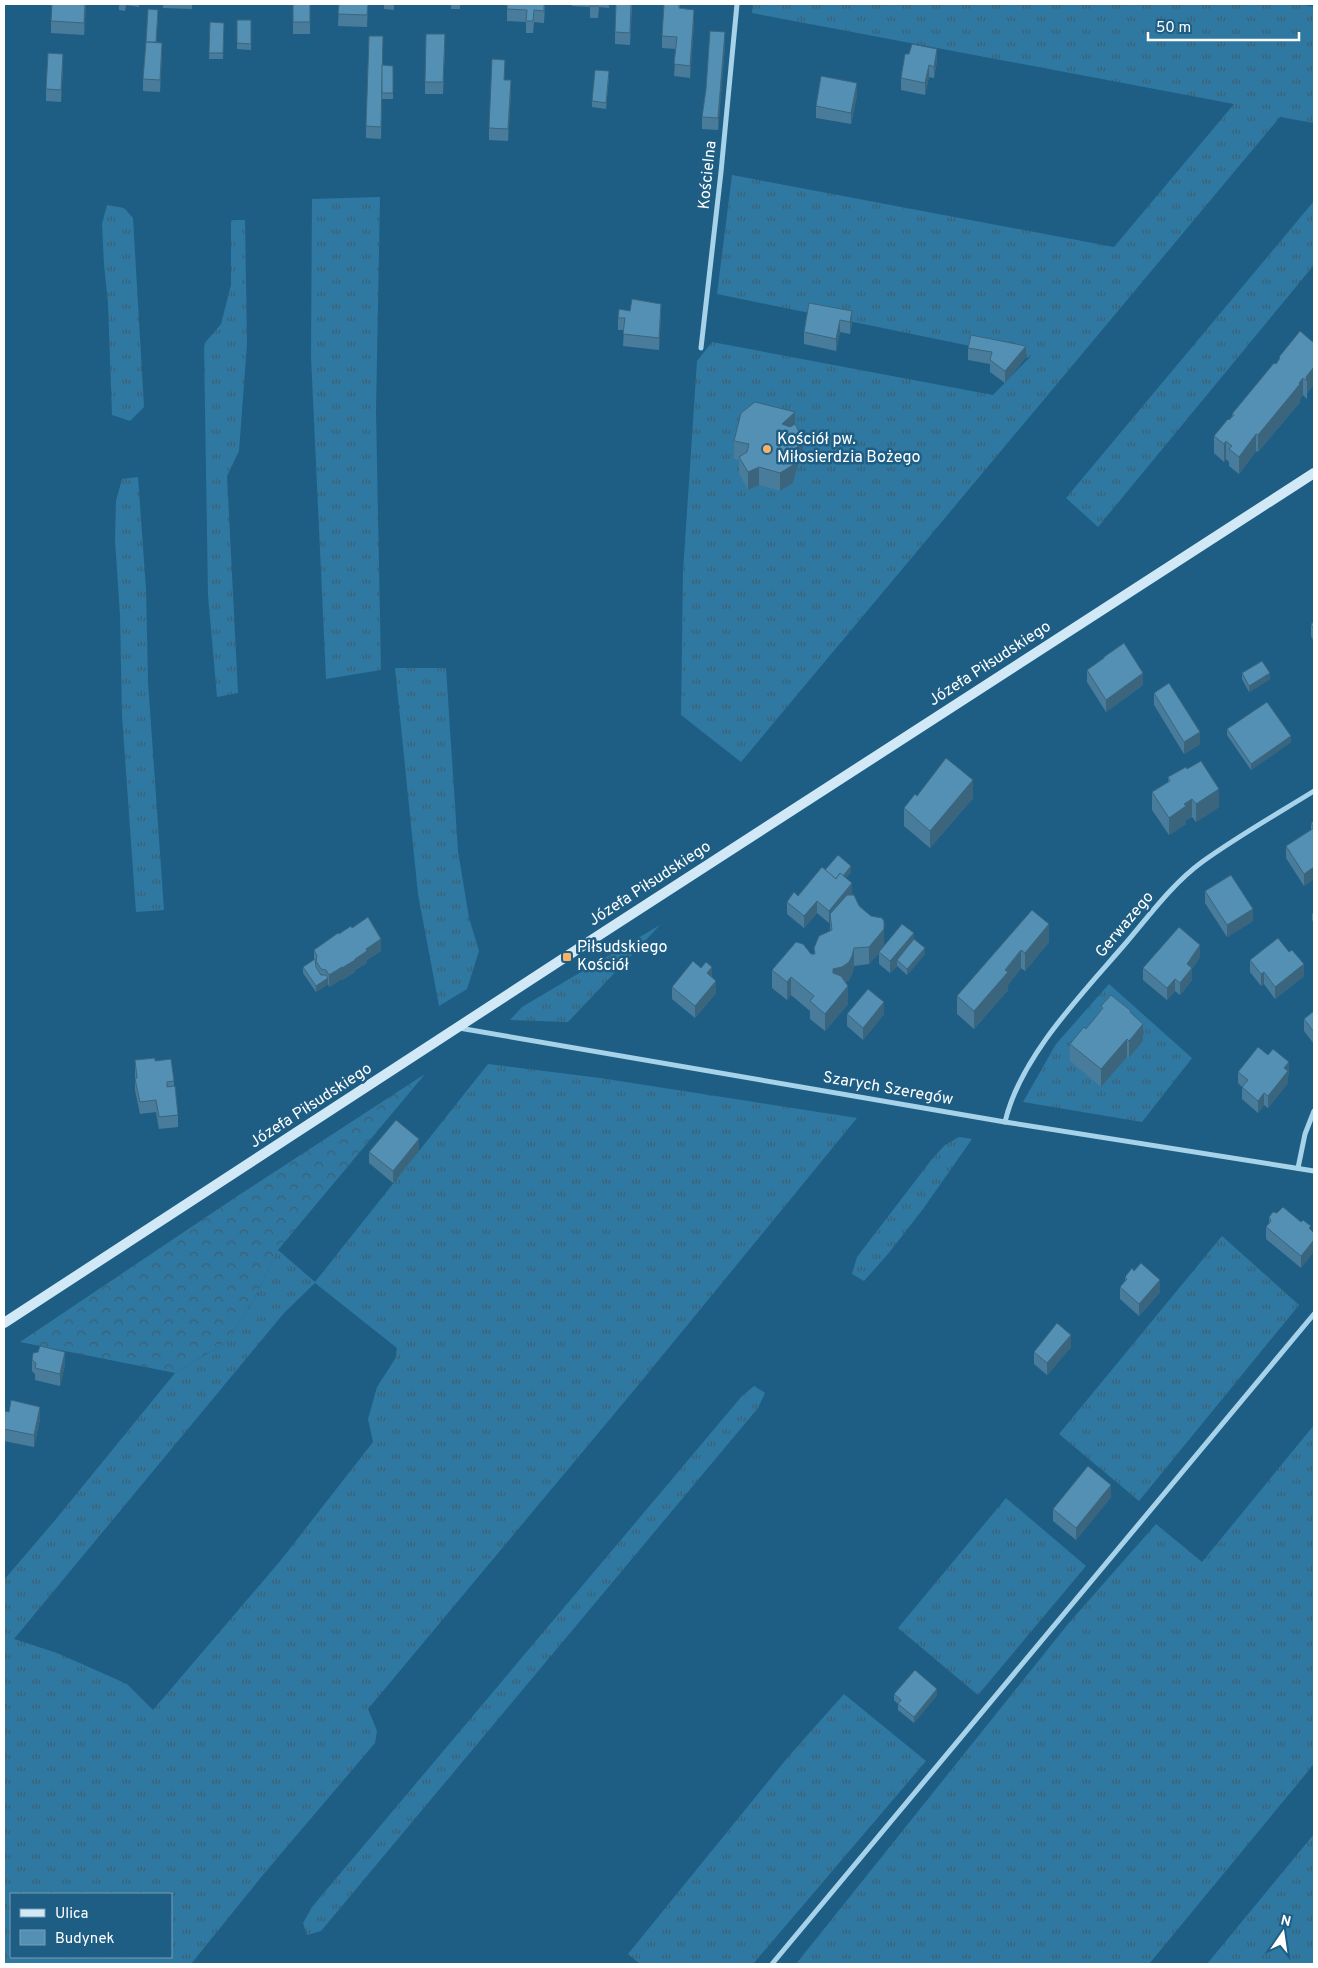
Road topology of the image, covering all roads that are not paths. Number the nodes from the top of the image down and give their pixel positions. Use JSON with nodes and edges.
{"nodes":[{"id":1,"x":737,"y":4,"type":"edge"},
{"id":2,"x":701,"y":348,"type":"dead end"},
{"id":3,"x":1314,"y":473,"type":"edge"},
{"id":4,"x":1314,"y":791,"type":"edge"},
{"id":5,"x":458,"y":1028,"type":"junction"},
{"id":6,"x":1314,"y":1111,"type":"edge"},
{"id":7,"x":1005,"y":1122,"type":"junction"},
{"id":8,"x":1298,"y":1168,"type":"junction"},
{"id":9,"x":1314,"y":1171,"type":"edge"},
{"id":10,"x":1314,"y":1314,"type":"edge"},
{"id":11,"x":4,"y":1324,"type":"edge"},
{"id":12,"x":772,"y":1964,"type":"edge"}],
"edges":[{"from":1,"to":2,"type":"street","name":"Kościelna"},
{"from":3,"to":5,"type":"street","name":"Józefa Piłsudskiego"},
{"from":4,"to":7,"type":"street","name":"Gerwazego"},
{"from":5,"to":7,"type":"street","name":"Szarych Szeregów"},
{"from":5,"to":11,"type":"street","name":"Józefa Piłsudskiego"},
{"from":6,"to":8,"type":"street"},
{"from":7,"to":8,"type":"street","name":"Szarych Szeregów"},
{"from":8,"to":9,"type":"street","name":"Szarych Szeregów"},
{"from":10,"to":12,"type":"street"}]}
